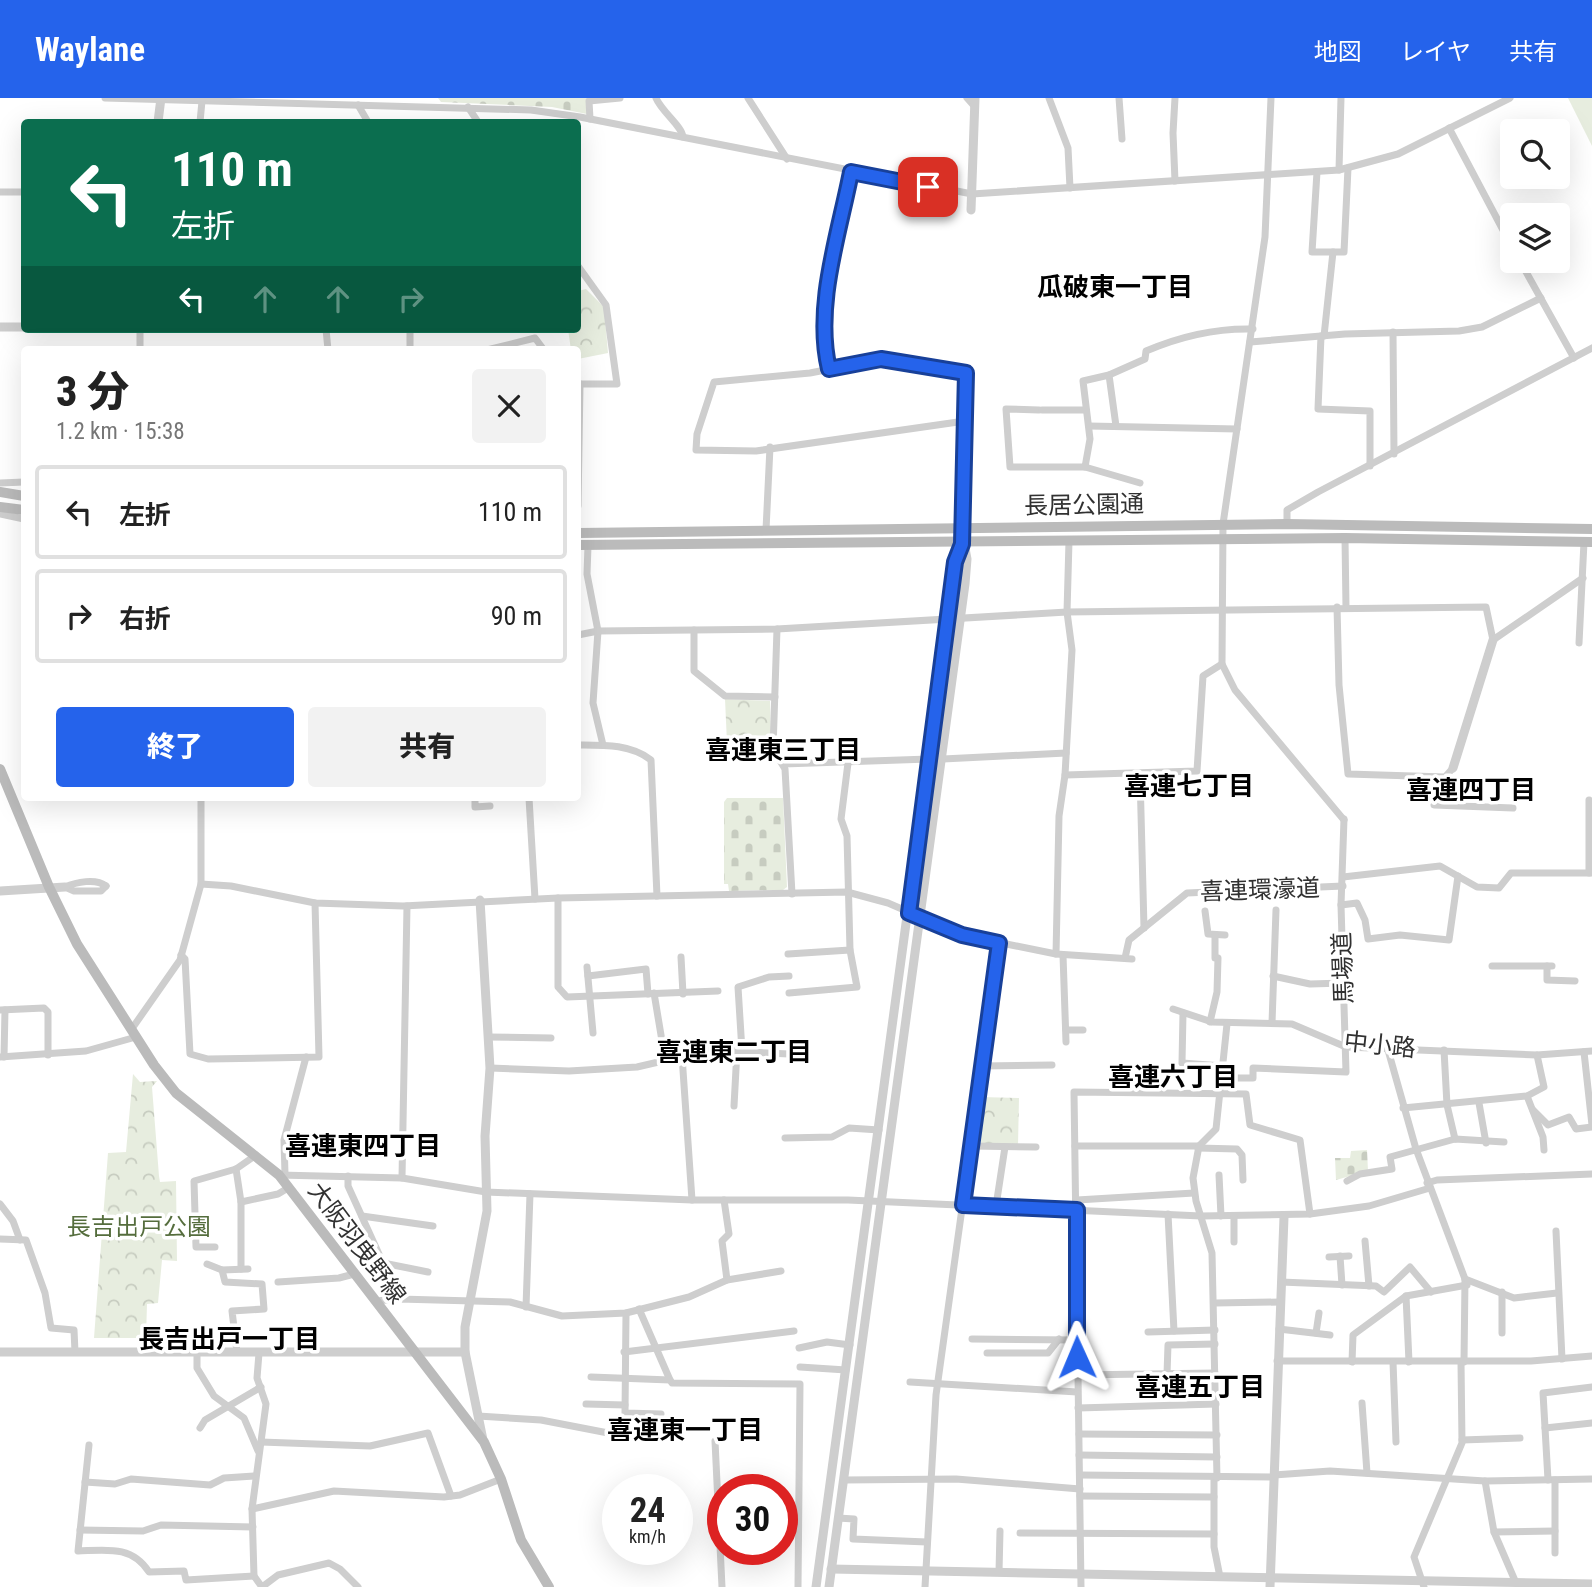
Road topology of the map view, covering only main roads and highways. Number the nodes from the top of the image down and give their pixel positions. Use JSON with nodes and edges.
{"nodes":[{"id":1,"x":0,"y":492,"type":"edge"},
{"id":2,"x":21,"y":496,"type":"edge"},
{"id":3,"x":0,"y":507,"type":"edge"},
{"id":4,"x":21,"y":510,"type":"edge"},
{"id":5,"x":1592,"y":529,"type":"edge"},
{"id":6,"x":581,"y":533,"type":"edge"},
{"id":7,"x":1588,"y":542,"type":"edge"},
{"id":8,"x":583,"y":545,"type":"edge"},
{"id":9,"x":0,"y":769,"type":"edge"},
{"id":10,"x":549,"y":1587,"type":"edge"}],
"edges":[{"from":1,"to":2,"type":"main road"},
{"from":3,"to":4,"type":"main road"},
{"from":5,"to":6,"type":"main road","name":"長居公園通"},
{"from":7,"to":8,"type":"main road","name":"長居公園通"},
{"from":9,"to":10,"type":"main road","name":"大阪羽曳野線"}]}
